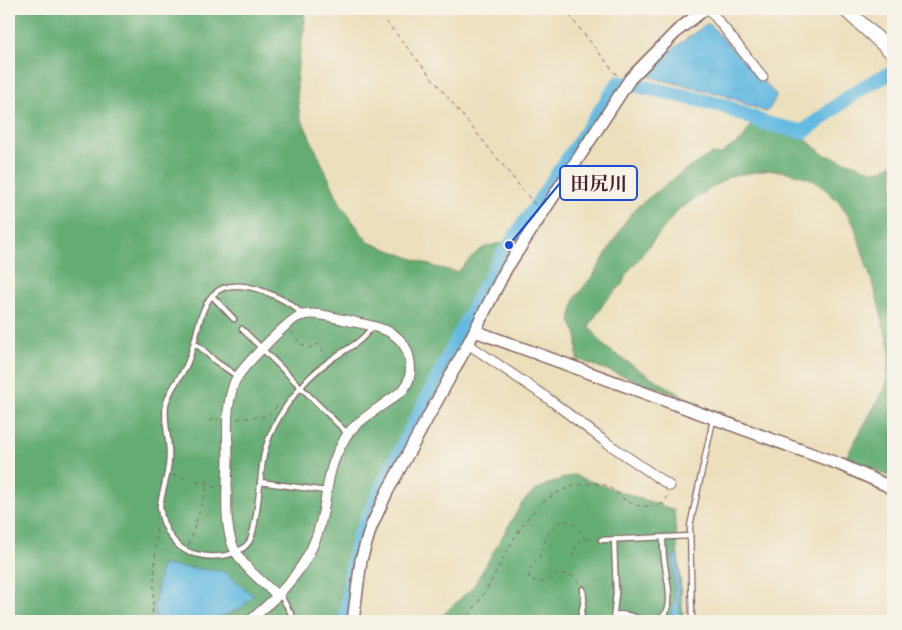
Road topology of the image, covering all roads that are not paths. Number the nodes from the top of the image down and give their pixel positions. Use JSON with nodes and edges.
{"nodes":[{"id":1,"x":707,"y":9,"type":"edge"},
{"id":2,"x":845,"y":9,"type":"edge"},
{"id":3,"x":893,"y":53,"type":"edge"},
{"id":4,"x":763,"y":76,"type":"dead end"},
{"id":5,"x":212,"y":296,"type":"junction"},
{"id":6,"x":303,"y":315,"type":"junction"},
{"id":7,"x":234,"y":319,"type":"dead end"},
{"id":8,"x":372,"y":326,"type":"junction"},
{"id":9,"x":242,"y":329,"type":"dead end"},
{"id":10,"x":474,"y":332,"type":"junction"},
{"id":11,"x":194,"y":344,"type":"junction"},
{"id":12,"x":468,"y":344,"type":"junction"},
{"id":13,"x":263,"y":349,"type":"junction"},
{"id":14,"x":237,"y":377,"type":"junction"},
{"id":15,"x":300,"y":386,"type":"junction"},
{"id":16,"x":714,"y":419,"type":"junction"},
{"id":17,"x":348,"y":434,"type":"junction"},
{"id":18,"x":260,"y":482,"type":"junction"},
{"id":19,"x":670,"y":486,"type":"road end"},
{"id":20,"x":893,"y":490,"type":"edge"},
{"id":21,"x":326,"y":491,"type":"junction"},
{"id":22,"x":690,"y":536,"type":"junction"},
{"id":23,"x":663,"y":538,"type":"junction"},
{"id":24,"x":601,"y":540,"type":"road end"},
{"id":25,"x":614,"y":540,"type":"junction"},
{"id":26,"x":235,"y":551,"type":"junction"},
{"id":27,"x":583,"y":589,"type":"road end"},
{"id":28,"x":279,"y":595,"type":"junction"},
{"id":29,"x":615,"y":615,"type":"junction"},
{"id":30,"x":250,"y":621,"type":"edge"},
{"id":31,"x":295,"y":621,"type":"edge"},
{"id":32,"x":353,"y":621,"type":"edge"},
{"id":33,"x":580,"y":621,"type":"edge"},
{"id":34,"x":613,"y":621,"type":"edge"},
{"id":35,"x":650,"y":621,"type":"edge"},
{"id":36,"x":692,"y":621,"type":"edge"}],
"edges":[{"from":1,"to":4,"type":"street"},
{"from":1,"to":10,"type":"street"},
{"from":2,"to":3,"type":"main road"},
{"from":5,"to":6,"type":"lane"},
{"from":5,"to":7,"type":"lane"},
{"from":5,"to":11,"type":"lane"},
{"from":6,"to":8,"type":"street"},
{"from":6,"to":13,"type":"street"},
{"from":8,"to":15,"type":"lane"},
{"from":8,"to":17,"type":"street"},
{"from":9,"to":13,"type":"lane"},
{"from":10,"to":12,"type":"street"},
{"from":10,"to":16,"type":"street"},
{"from":11,"to":14,"type":"lane"},
{"from":11,"to":26,"type":"lane"},
{"from":12,"to":19,"type":"street"},
{"from":12,"to":32,"type":"street"},
{"from":13,"to":14,"type":"street"},
{"from":13,"to":15,"type":"lane"},
{"from":14,"to":26,"type":"street"},
{"from":15,"to":17,"type":"lane"},
{"from":15,"to":18,"type":"lane"},
{"from":16,"to":20,"type":"street"},
{"from":16,"to":22,"type":"lane"},
{"from":17,"to":21,"type":"street"},
{"from":18,"to":21,"type":"lane"},
{"from":18,"to":26,"type":"lane"},
{"from":21,"to":28,"type":"street"},
{"from":22,"to":23,"type":"lane"},
{"from":22,"to":36,"type":"lane"},
{"from":23,"to":25,"type":"lane"},
{"from":23,"to":35,"type":"lane"},
{"from":24,"to":25,"type":"lane"},
{"from":25,"to":29,"type":"lane"},
{"from":26,"to":28,"type":"street"},
{"from":27,"to":33,"type":"lane"},
{"from":28,"to":30,"type":"street"},
{"from":28,"to":31,"type":"lane"},
{"from":29,"to":34,"type":"lane"},
{"from":29,"to":35,"type":"lane"}]}
